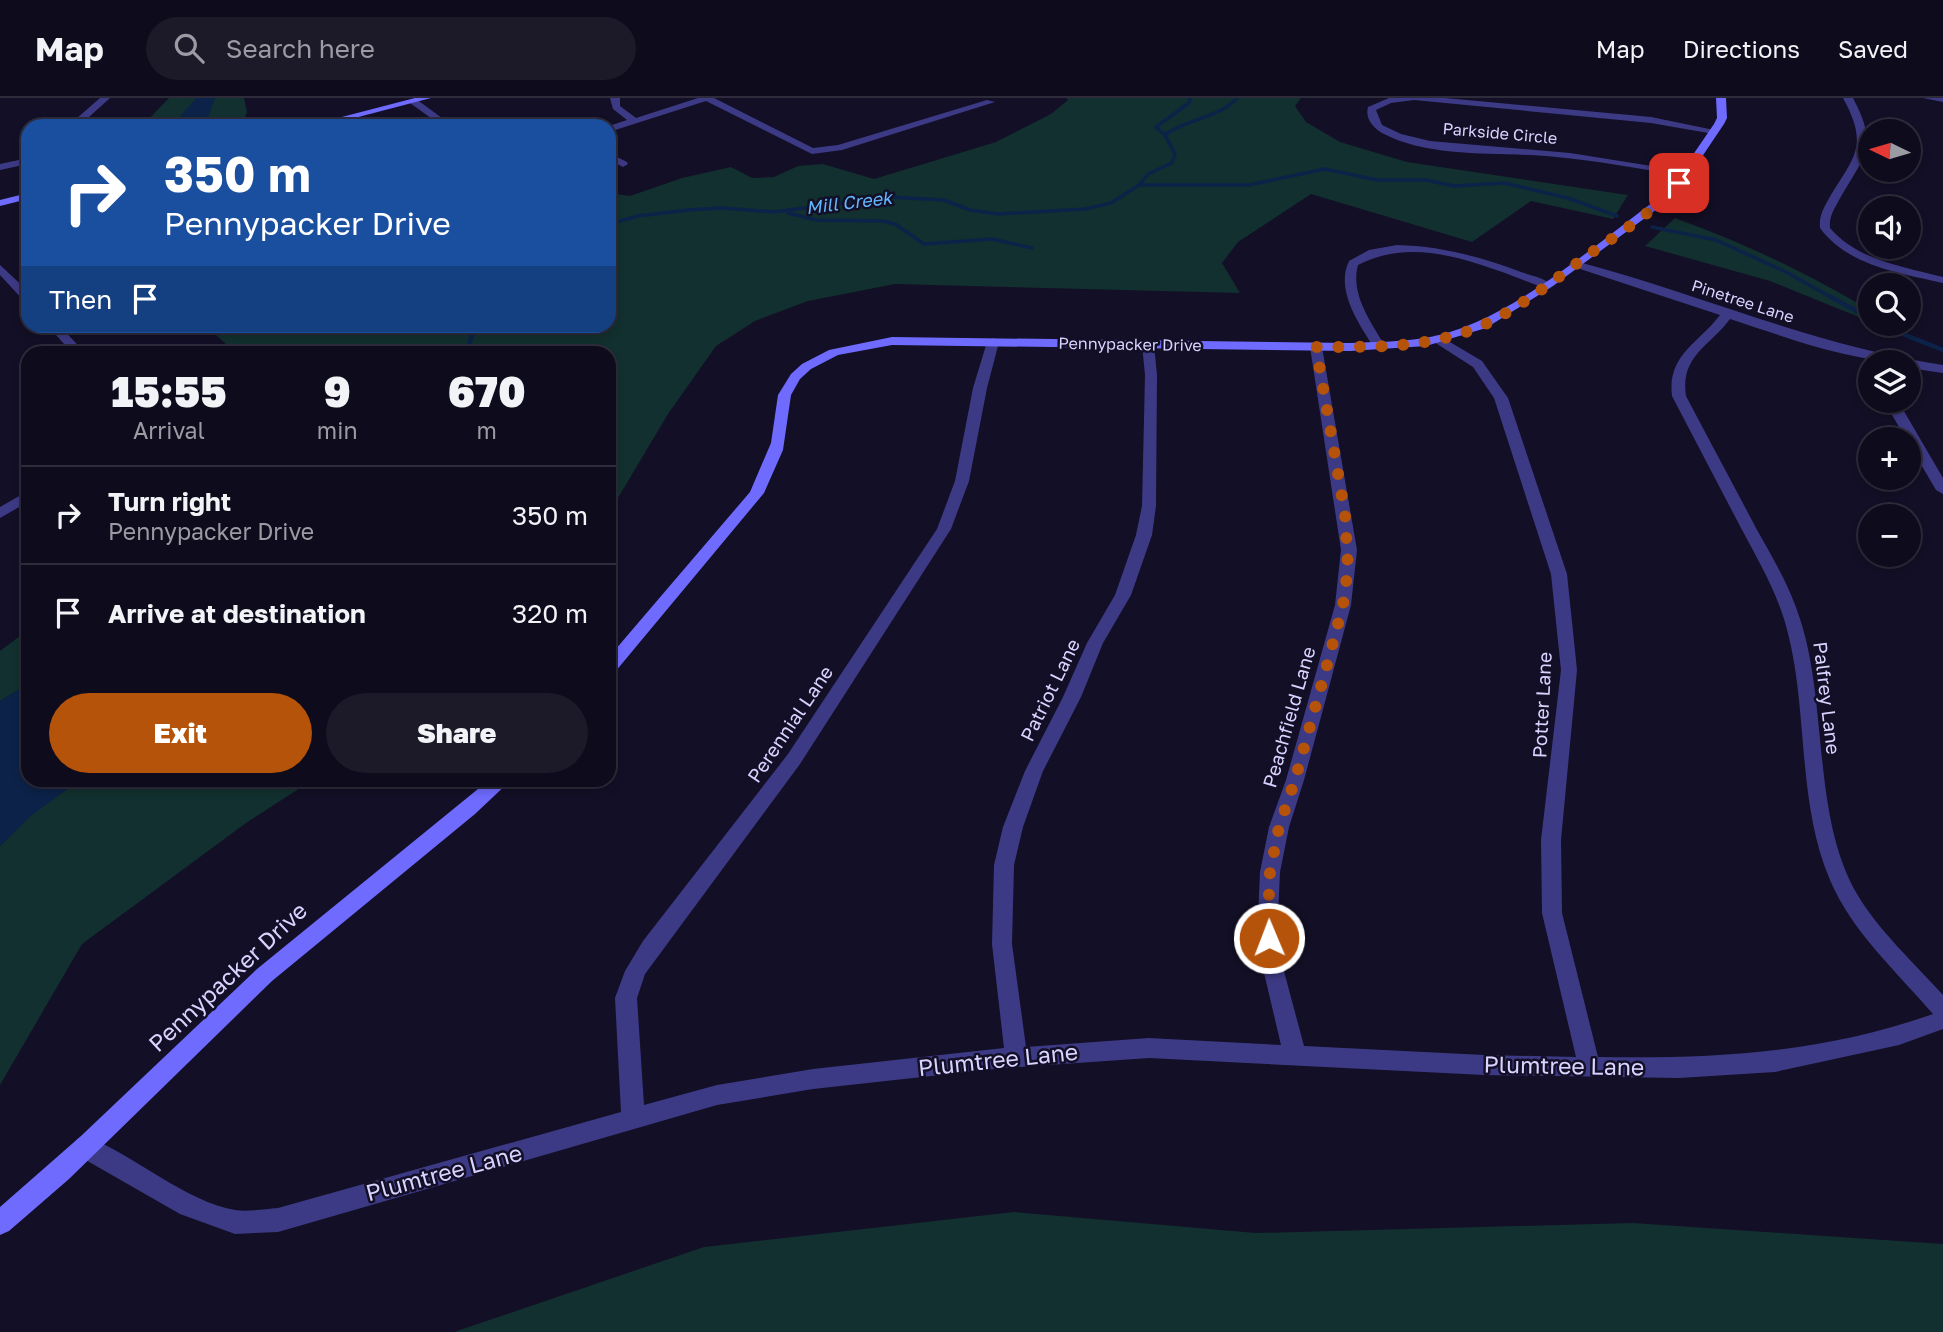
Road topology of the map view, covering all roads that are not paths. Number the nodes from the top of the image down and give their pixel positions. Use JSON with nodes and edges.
{"nodes":[{"id":1,"x":106,"y":98,"type":"edge"},
{"id":2,"x":426,"y":98,"type":"edge"},
{"id":3,"x":615,"y":98,"type":"edge"},
{"id":4,"x":707,"y":98,"type":"edge"},
{"id":5,"x":1415,"y":98,"type":"edge"},
{"id":6,"x":1721,"y":98,"type":"edge"},
{"id":7,"x":1848,"y":98,"type":"edge"},
{"id":8,"x":1928,"y":98,"type":"edge"},
{"id":9,"x":1943,"y":99,"type":"edge"},
{"id":10,"x":413,"y":101,"type":"junction"},
{"id":11,"x":989,"y":102,"type":"edge"},
{"id":12,"x":81,"y":119,"type":"edge"},
{"id":13,"x":340,"y":119,"type":"edge"},
{"id":14,"x":437,"y":119,"type":"edge"},
{"id":15,"x":633,"y":120,"type":"junction"},
{"id":16,"x":616,"y":126,"type":"edge"},
{"id":17,"x":1714,"y":131,"type":"junction"},
{"id":18,"x":616,"y":160,"type":"edge"},
{"id":19,"x":21,"y":162,"type":"edge"},
{"id":20,"x":623,"y":164,"type":"dead end"},
{"id":21,"x":0,"y":167,"type":"edge"},
{"id":22,"x":1685,"y":174,"type":"junction"},
{"id":23,"x":21,"y":198,"type":"edge"},
{"id":24,"x":0,"y":203,"type":"edge"},
{"id":25,"x":1575,"y":264,"type":"junction"},
{"id":26,"x":0,"y":268,"type":"edge"},
{"id":27,"x":1943,"y":280,"type":"edge"},
{"id":28,"x":1546,"y":285,"type":"junction"},
{"id":29,"x":21,"y":290,"type":"edge"},
{"id":30,"x":1726,"y":315,"type":"junction"},
{"id":31,"x":60,"y":333,"type":"edge"},
{"id":32,"x":1438,"y":339,"type":"junction"},
{"id":33,"x":993,"y":342,"type":"junction"},
{"id":34,"x":1148,"y":345,"type":"junction"},
{"id":35,"x":73,"y":346,"type":"edge"},
{"id":36,"x":1378,"y":346,"type":"junction"},
{"id":37,"x":1316,"y":347,"type":"junction"},
{"id":38,"x":1858,"y":353,"type":"edge"},
{"id":39,"x":1921,"y":366,"type":"edge"},
{"id":40,"x":1943,"y":369,"type":"edge"},
{"id":41,"x":1898,"y":413,"type":"edge"},
{"id":42,"x":1943,"y":490,"type":"edge"},
{"id":43,"x":21,"y":500,"type":"edge"},
{"id":44,"x":0,"y":513,"type":"edge"},
{"id":45,"x":616,"y":660,"type":"edge"},
{"id":46,"x":493,"y":787,"type":"edge"},
{"id":47,"x":1943,"y":1010,"type":"edge"},
{"id":48,"x":1943,"y":1020,"type":"edge"},
{"id":49,"x":1295,"y":1056,"type":"junction"},
{"id":50,"x":1016,"y":1057,"type":"junction"},
{"id":51,"x":1589,"y":1065,"type":"junction"},
{"id":52,"x":633,"y":1119,"type":"junction"},
{"id":53,"x":85,"y":1147,"type":"junction"},
{"id":54,"x":0,"y":1223,"type":"edge"}],
"edges":[{"from":1,"to":12,"type":"street"},
{"from":2,"to":10,"type":"street"},
{"from":3,"to":15,"type":"street"},
{"from":4,"to":11,"type":"street"},
{"from":4,"to":15,"type":"street"},
{"from":5,"to":17,"type":"street","name":"Parkside Circle"},
{"from":5,"to":22,"type":"street","name":"Parkside Circle"},
{"from":6,"to":17,"type":"street","name":"Pennypacker Drive"},
{"from":7,"to":27,"type":"street"},
{"from":8,"to":9,"type":"street"},
{"from":10,"to":13,"type":"street"},
{"from":10,"to":14,"type":"street"},
{"from":15,"to":16,"type":"street"},
{"from":17,"to":22,"type":"street","name":"Pennypacker Drive"},
{"from":18,"to":20,"type":"street"},
{"from":19,"to":21,"type":"street"},
{"from":22,"to":25,"type":"street","name":"Pennypacker Drive"},
{"from":23,"to":24,"type":"street"},
{"from":25,"to":28,"type":"street","name":"Pennypacker Drive"},
{"from":25,"to":30,"type":"street","name":"Pinetree Lane"},
{"from":26,"to":29,"type":"street"},
{"from":28,"to":32,"type":"street","name":"Pennypacker Drive"},
{"from":28,"to":36,"type":"street"},
{"from":30,"to":38,"type":"street","name":"Pinetree Lane"},
{"from":30,"to":47,"type":"street","name":"Palfrey Lane"},
{"from":31,"to":35,"type":"street"},
{"from":32,"to":36,"type":"street","name":"Pennypacker Drive"},
{"from":32,"to":51,"type":"street","name":"Potter Lane"},
{"from":33,"to":34,"type":"street","name":"Pennypacker Drive"},
{"from":33,"to":45,"type":"street","name":"Pennypacker Drive"},
{"from":33,"to":52,"type":"street","name":"Perennial Lane"},
{"from":34,"to":37,"type":"street","name":"Pennypacker Drive"},
{"from":34,"to":50,"type":"street","name":"Patriot Lane"},
{"from":36,"to":37,"type":"street","name":"Pennypacker Drive"},
{"from":37,"to":49,"type":"street","name":"Peachfield Lane"},
{"from":39,"to":40,"type":"street"},
{"from":41,"to":42,"type":"street"},
{"from":43,"to":44,"type":"street"},
{"from":46,"to":53,"type":"street","name":"Pennypacker Drive"},
{"from":48,"to":51,"type":"street","name":"Plumtree Lane"},
{"from":49,"to":50,"type":"street","name":"Plumtree Lane"},
{"from":49,"to":51,"type":"street","name":"Plumtree Lane"},
{"from":50,"to":52,"type":"street","name":"Plumtree Lane"},
{"from":52,"to":53,"type":"street","name":"Plumtree Lane"},
{"from":53,"to":54,"type":"street","name":"Pennypacker Drive"}]}
